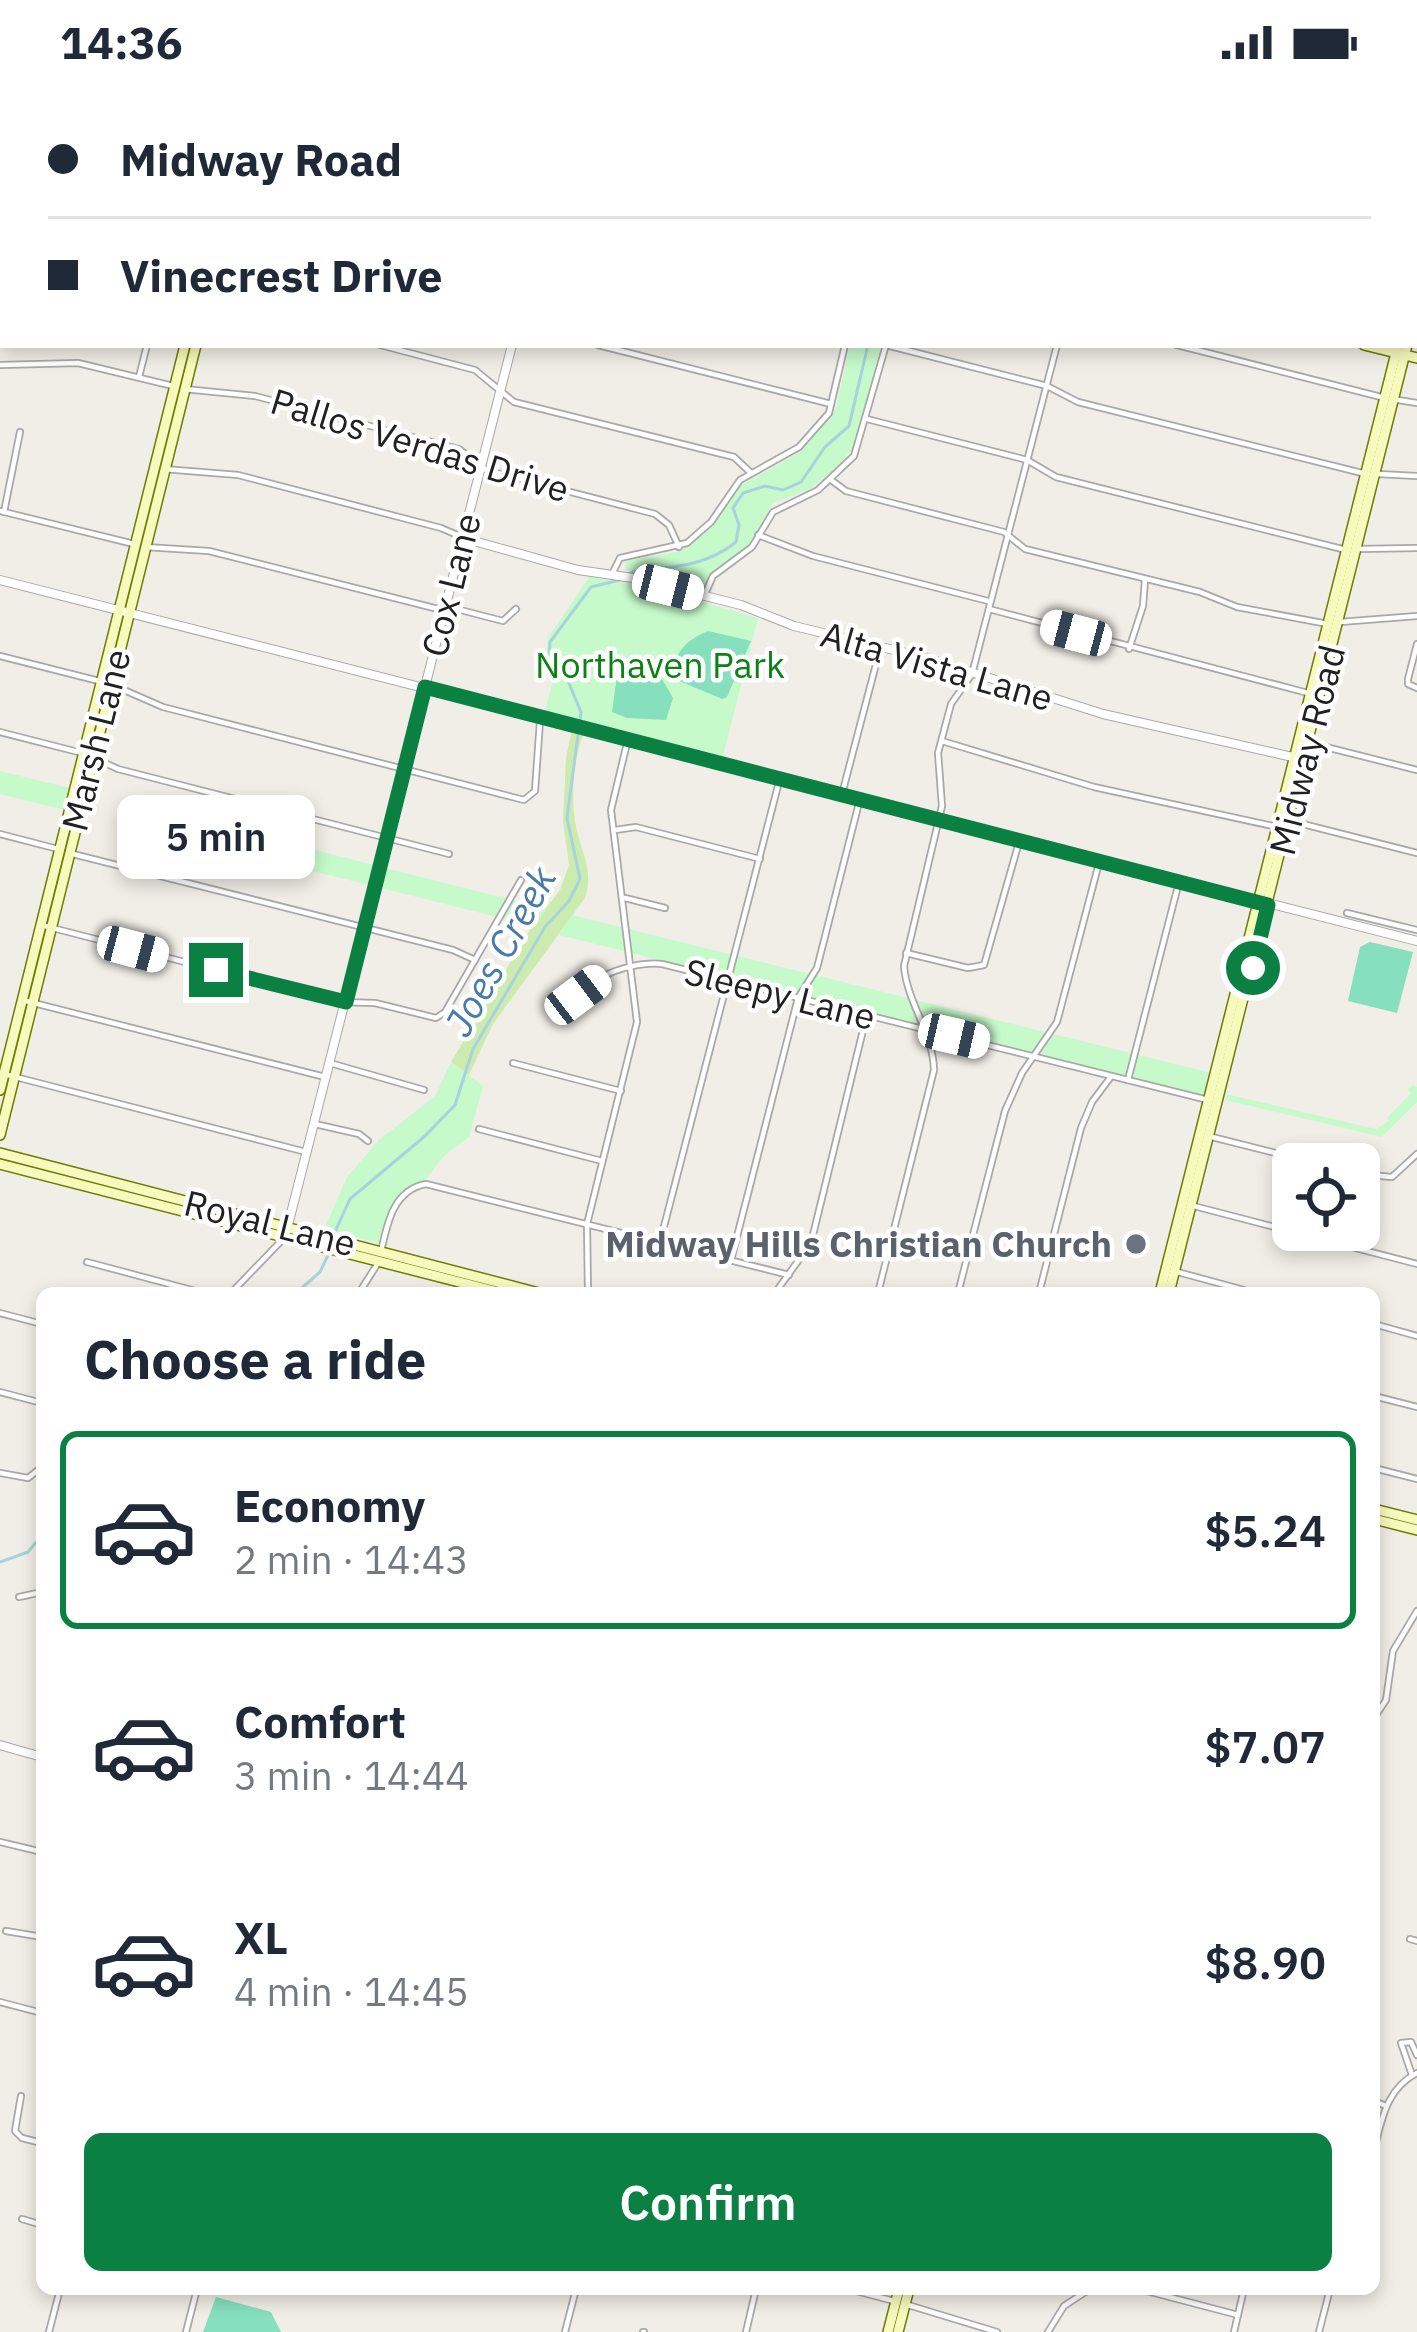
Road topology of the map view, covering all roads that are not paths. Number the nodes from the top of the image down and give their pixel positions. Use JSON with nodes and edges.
{"nodes":[{"id":1,"x":146,"y":348,"type":"edge"},
{"id":2,"x":185,"y":348,"type":"edge"},
{"id":3,"x":195,"y":348,"type":"edge"},
{"id":4,"x":391,"y":348,"type":"edge"},
{"id":5,"x":511,"y":348,"type":"edge"},
{"id":6,"x":610,"y":348,"type":"edge"},
{"id":7,"x":844,"y":348,"type":"edge"},
{"id":8,"x":885,"y":348,"type":"edge"},
{"id":9,"x":898,"y":348,"type":"edge"},
{"id":10,"x":1056,"y":348,"type":"edge"},
{"id":11,"x":1189,"y":348,"type":"edge"},
{"id":12,"x":1406,"y":348,"type":"edge"},
{"id":13,"x":1417,"y":358,"type":"edge"},
{"id":14,"x":0,"y":365,"type":"edge"},
{"id":15,"x":139,"y":377,"type":"junction"},
{"id":16,"x":1047,"y":386,"type":"junction"},
{"id":17,"x":179,"y":388,"type":"junction"},
{"id":18,"x":501,"y":391,"type":"junction"},
{"id":19,"x":1389,"y":398,"type":"junction"},
{"id":20,"x":1417,"y":403,"type":"edge"},
{"id":21,"x":833,"y":405,"type":"junction"},
{"id":22,"x":867,"y":418,"type":"junction"},
{"id":23,"x":20,"y":432,"type":"dead end"},
{"id":24,"x":1027,"y":460,"type":"junction"},
{"id":25,"x":482,"y":465,"type":"junction"},
{"id":26,"x":158,"y":468,"type":"junction"},
{"id":27,"x":750,"y":472,"type":"junction"},
{"id":28,"x":1370,"y":474,"type":"junction"},
{"id":29,"x":1417,"y":476,"type":"edge"},
{"id":30,"x":831,"y":480,"type":"junction"},
{"id":31,"x":2,"y":511,"type":"edge"},
{"id":32,"x":758,"y":535,"type":"junction"},
{"id":33,"x":1008,"y":535,"type":"junction"},
{"id":34,"x":463,"y":538,"type":"junction"},
{"id":35,"x":139,"y":545,"type":"junction"},
{"id":36,"x":679,"y":547,"type":"junction"},
{"id":37,"x":1417,"y":548,"type":"edge"},
{"id":38,"x":1351,"y":550,"type":"junction"},
{"id":39,"x":614,"y":575,"type":"junction"},
{"id":40,"x":1144,"y":579,"type":"junction"},
{"id":41,"x":0,"y":580,"type":"edge"},
{"id":42,"x":704,"y":596,"type":"junction"},
{"id":43,"x":990,"y":605,"type":"junction"},
{"id":44,"x":445,"y":608,"type":"junction"},
{"id":45,"x":516,"y":609,"type":"dead end"},
{"id":46,"x":123,"y":611,"type":"junction"},
{"id":47,"x":1417,"y":616,"type":"edge"},
{"id":48,"x":1333,"y":623,"type":"junction"},
{"id":49,"x":1417,"y":644,"type":"edge"},
{"id":50,"x":880,"y":647,"type":"junction"},
{"id":51,"x":1129,"y":649,"type":"junction"},
{"id":52,"x":0,"y":656,"type":"edge"},
{"id":53,"x":972,"y":674,"type":"junction"},
{"id":54,"x":105,"y":682,"type":"junction"},
{"id":55,"x":425,"y":687,"type":"junction"},
{"id":56,"x":1417,"y":688,"type":"edge"},
{"id":57,"x":1315,"y":695,"type":"junction"},
{"id":58,"x":542,"y":717,"type":"junction"},
{"id":59,"x":0,"y":732,"type":"edge"},
{"id":60,"x":628,"y":739,"type":"junction"},
{"id":61,"x":942,"y":741,"type":"junction"},
{"id":62,"x":1304,"y":741,"type":"junction"},
{"id":63,"x":87,"y":754,"type":"junction"},
{"id":64,"x":1299,"y":758,"type":"junction"},
{"id":65,"x":405,"y":770,"type":"junction"},
{"id":66,"x":1417,"y":770,"type":"edge"},
{"id":67,"x":780,"y":778,"type":"junction"},
{"id":68,"x":842,"y":794,"type":"junction"},
{"id":69,"x":860,"y":799,"type":"junction"},
{"id":70,"x":939,"y":819,"type":"junction"},
{"id":71,"x":1283,"y":824,"type":"junction"},
{"id":72,"x":615,"y":830,"type":"junction"},
{"id":73,"x":0,"y":834,"type":"edge"},
{"id":74,"x":387,"y":838,"type":"junction"},
{"id":75,"x":1019,"y":840,"type":"junction"},
{"id":76,"x":64,"y":851,"type":"junction"},
{"id":77,"x":1417,"y":853,"type":"edge"},
{"id":78,"x":448,"y":854,"type":"dead end"},
{"id":79,"x":760,"y":860,"type":"junction"},
{"id":80,"x":1099,"y":861,"type":"junction"},
{"id":81,"x":520,"y":880,"type":"dead end"},
{"id":82,"x":1179,"y":882,"type":"junction"},
{"id":83,"x":625,"y":898,"type":"junction"},
{"id":84,"x":1264,"y":904,"type":"junction"},
{"id":85,"x":665,"y":908,"type":"dead end"},
{"id":86,"x":1347,"y":913,"type":"dead end"},
{"id":87,"x":1370,"y":924,"type":"junction"},
{"id":88,"x":46,"y":926,"type":"junction"},
{"id":89,"x":364,"y":928,"type":"junction"},
{"id":90,"x":1417,"y":930,"type":"edge"},
{"id":91,"x":1417,"y":941,"type":"edge"},
{"id":92,"x":906,"y":953,"type":"junction"},
{"id":93,"x":475,"y":960,"type":"junction"},
{"id":94,"x":632,"y":968,"type":"junction"},
{"id":95,"x":726,"y":980,"type":"junction"},
{"id":96,"x":567,"y":997,"type":"dead end"},
{"id":97,"x":798,"y":998,"type":"junction"},
{"id":98,"x":27,"y":1001,"type":"junction"},
{"id":99,"x":346,"y":1002,"type":"junction"},
{"id":100,"x":867,"y":1015,"type":"junction"},
{"id":101,"x":925,"y":1030,"type":"junction"},
{"id":102,"x":1033,"y":1056,"type":"junction"},
{"id":103,"x":330,"y":1063,"type":"junction"},
{"id":104,"x":513,"y":1063,"type":"dead end"},
{"id":105,"x":9,"y":1076,"type":"junction"},
{"id":106,"x":1112,"y":1076,"type":"junction"},
{"id":107,"x":326,"y":1078,"type":"junction"},
{"id":108,"x":1128,"y":1080,"type":"junction"},
{"id":109,"x":0,"y":1090,"type":"edge"},
{"id":110,"x":424,"y":1090,"type":"dead end"},
{"id":111,"x":621,"y":1091,"type":"junction"},
{"id":112,"x":1209,"y":1100,"type":"junction"},
{"id":113,"x":315,"y":1124,"type":"junction"},
{"id":114,"x":479,"y":1130,"type":"dead end"},
{"id":115,"x":0,"y":1135,"type":"edge"},
{"id":116,"x":1205,"y":1135,"type":"junction"},
{"id":117,"x":368,"y":1141,"type":"dead end"},
{"id":118,"x":1272,"y":1152,"type":"edge"},
{"id":119,"x":0,"y":1153,"type":"edge"},
{"id":120,"x":308,"y":1153,"type":"junction"},
{"id":121,"x":1417,"y":1154,"type":"edge"},
{"id":122,"x":603,"y":1161,"type":"junction"},
{"id":123,"x":0,"y":1164,"type":"edge"},
{"id":124,"x":1380,"y":1178,"type":"edge"},
{"id":125,"x":102,"y":1185,"type":"junction"},
{"id":126,"x":1187,"y":1204,"type":"junction"},
{"id":127,"x":587,"y":1224,"type":"junction"},
{"id":128,"x":286,"y":1232,"type":"junction"},
{"id":129,"x":660,"y":1242,"type":"junction"},
{"id":130,"x":380,"y":1257,"type":"junction"},
{"id":131,"x":731,"y":1260,"type":"junction"},
{"id":132,"x":87,"y":1262,"type":"dead end"},
{"id":133,"x":1417,"y":1264,"type":"edge"},
{"id":134,"x":1170,"y":1270,"type":"junction"},
{"id":135,"x":788,"y":1275,"type":"junction"},
{"id":136,"x":181,"y":1287,"type":"edge"},
{"id":137,"x":236,"y":1287,"type":"edge"},
{"id":138,"x":362,"y":1287,"type":"edge"},
{"id":139,"x":482,"y":1287,"type":"edge"},
{"id":140,"x":512,"y":1287,"type":"edge"},
{"id":141,"x":588,"y":1287,"type":"edge"},
{"id":142,"x":779,"y":1287,"type":"edge"},
{"id":143,"x":880,"y":1287,"type":"edge"},
{"id":144,"x":960,"y":1287,"type":"edge"},
{"id":145,"x":1041,"y":1287,"type":"edge"},
{"id":146,"x":1166,"y":1287,"type":"edge"},
{"id":147,"x":1234,"y":1287,"type":"edge"},
{"id":148,"x":0,"y":1312,"type":"edge"},
{"id":149,"x":36,"y":1322,"type":"edge"},
{"id":150,"x":1380,"y":1326,"type":"edge"},
{"id":151,"x":1417,"y":1336,"type":"edge"},
{"id":152,"x":0,"y":1392,"type":"edge"},
{"id":153,"x":1380,"y":1398,"type":"edge"},
{"id":154,"x":36,"y":1401,"type":"edge"},
{"id":155,"x":1417,"y":1407,"type":"edge"},
{"id":156,"x":1380,"y":1470,"type":"edge"},
{"id":157,"x":36,"y":1472,"type":"edge"},
{"id":158,"x":0,"y":1473,"type":"edge"},
{"id":159,"x":1417,"y":1479,"type":"edge"},
{"id":160,"x":1380,"y":1511,"type":"edge"},
{"id":161,"x":1417,"y":1520,"type":"edge"},
{"id":162,"x":1380,"y":1521,"type":"edge"},
{"id":163,"x":1417,"y":1530,"type":"edge"},
{"id":164,"x":36,"y":1593,"type":"edge"},
{"id":165,"x":20,"y":1597,"type":"dead end"},
{"id":166,"x":1417,"y":1611,"type":"edge"},
{"id":167,"x":1380,"y":1709,"type":"edge"},
{"id":168,"x":0,"y":1745,"type":"edge"},
{"id":169,"x":36,"y":1754,"type":"edge"},
{"id":170,"x":0,"y":1842,"type":"edge"},
{"id":171,"x":36,"y":1851,"type":"edge"},
{"id":172,"x":6,"y":1931,"type":"dead end"},
{"id":173,"x":36,"y":1935,"type":"edge"},
{"id":174,"x":0,"y":2002,"type":"edge"},
{"id":175,"x":36,"y":2011,"type":"edge"},
{"id":176,"x":1417,"y":2055,"type":"edge"},
{"id":177,"x":1414,"y":2074,"type":"edge"},
{"id":178,"x":21,"y":2096,"type":"dead end"},
{"id":179,"x":1380,"y":2104,"type":"edge"},
{"id":180,"x":1385,"y":2106,"type":"junction"},
{"id":181,"x":1380,"y":2126,"type":"edge"},
{"id":182,"x":36,"y":2142,"type":"edge"},
{"id":183,"x":22,"y":2219,"type":"dead end"},
{"id":184,"x":36,"y":2222,"type":"edge"},
{"id":185,"x":58,"y":2295,"type":"edge"},
{"id":186,"x":195,"y":2295,"type":"edge"},
{"id":187,"x":574,"y":2295,"type":"edge"},
{"id":188,"x":755,"y":2295,"type":"edge"},
{"id":189,"x":870,"y":2295,"type":"edge"},
{"id":190,"x":899,"y":2295,"type":"edge"},
{"id":191,"x":905,"y":2295,"type":"edge"},
{"id":192,"x":1079,"y":2295,"type":"edge"},
{"id":193,"x":1162,"y":2295,"type":"edge"},
{"id":194,"x":1243,"y":2295,"type":"edge"},
{"id":195,"x":1328,"y":2295,"type":"edge"},
{"id":196,"x":900,"y":2303,"type":"junction"},
{"id":197,"x":1238,"y":2315,"type":"junction"},
{"id":198,"x":49,"y":2332,"type":"edge"},
{"id":199,"x":186,"y":2332,"type":"edge"},
{"id":200,"x":565,"y":2332,"type":"edge"},
{"id":201,"x":746,"y":2332,"type":"edge"},
{"id":202,"x":888,"y":2332,"type":"edge"},
{"id":203,"x":898,"y":2332,"type":"edge"},
{"id":204,"x":997,"y":2332,"type":"edge"},
{"id":205,"x":1048,"y":2332,"type":"edge"},
{"id":206,"x":1234,"y":2332,"type":"edge"},
{"id":207,"x":1319,"y":2332,"type":"edge"}],
"edges":[{"from":1,"to":15,"type":"street"},
{"from":2,"to":17,"type":"main road","name":"Marsh Lane"},
{"from":3,"to":17,"type":"main road","name":"Marsh Lane"},
{"from":4,"to":18,"type":"street"},
{"from":5,"to":18,"type":"street","name":"Cox Lane"},
{"from":6,"to":21,"type":"street"},
{"from":7,"to":21,"type":"street"},
{"from":8,"to":22,"type":"street"},
{"from":9,"to":16,"type":"street"},
{"from":10,"to":16,"type":"street"},
{"from":11,"to":19,"type":"street"},
{"from":12,"to":13,"type":"main road"},
{"from":12,"to":19,"type":"main road","name":"Midway Road"},
{"from":14,"to":15,"type":"street","name":"Pallos Verdas Drive"},
{"from":15,"to":17,"type":"street","name":"Pallos Verdas Drive"},
{"from":16,"to":24,"type":"street"},
{"from":16,"to":28,"type":"street"},
{"from":17,"to":25,"type":"street","name":"Pallos Verdas Drive"},
{"from":17,"to":26,"type":"main road","name":"Marsh Lane"},
{"from":18,"to":25,"type":"street","name":"Cox Lane"},
{"from":18,"to":27,"type":"street"},
{"from":19,"to":20,"type":"street"},
{"from":19,"to":28,"type":"main road","name":"Midway Road"},
{"from":21,"to":27,"type":"street"},
{"from":22,"to":24,"type":"street"},
{"from":22,"to":30,"type":"street"},
{"from":23,"to":31,"type":"street"},
{"from":24,"to":33,"type":"street"},
{"from":24,"to":38,"type":"street"},
{"from":25,"to":34,"type":"street","name":"Cox Lane"},
{"from":25,"to":36,"type":"street","name":"Pallos Verdas Drive"},
{"from":26,"to":34,"type":"street","name":"Alta Vista Lane"},
{"from":26,"to":35,"type":"main road","name":"Marsh Lane"},
{"from":27,"to":36,"type":"street"},
{"from":28,"to":29,"type":"street"},
{"from":28,"to":38,"type":"main road","name":"Midway Road"},
{"from":30,"to":32,"type":"street"},
{"from":30,"to":33,"type":"street"},
{"from":31,"to":35,"type":"street"},
{"from":32,"to":42,"type":"street"},
{"from":32,"to":43,"type":"street"},
{"from":33,"to":40,"type":"street"},
{"from":33,"to":43,"type":"street"},
{"from":34,"to":39,"type":"street","name":"Alta Vista Lane"},
{"from":34,"to":44,"type":"street","name":"Cox Lane"},
{"from":35,"to":44,"type":"street"},
{"from":35,"to":46,"type":"main road","name":"Marsh Lane"},
{"from":36,"to":39,"type":"street"},
{"from":37,"to":38,"type":"street"},
{"from":38,"to":48,"type":"main road","name":"Midway Road"},
{"from":39,"to":42,"type":"street","name":"Alta Vista Lane"},
{"from":40,"to":48,"type":"street"},
{"from":40,"to":51,"type":"street"},
{"from":41,"to":46,"type":"street"},
{"from":42,"to":50,"type":"street","name":"Alta Vista Lane"},
{"from":43,"to":51,"type":"street"},
{"from":43,"to":53,"type":"street"},
{"from":44,"to":45,"type":"street"},
{"from":44,"to":55,"type":"street","name":"Cox Lane"},
{"from":46,"to":54,"type":"main road","name":"Marsh Lane"},
{"from":46,"to":55,"type":"street"},
{"from":47,"to":48,"type":"street"},
{"from":48,"to":57,"type":"main road","name":"Midway Road"},
{"from":49,"to":56,"type":"street"},
{"from":50,"to":53,"type":"street","name":"Alta Vista Lane"},
{"from":50,"to":68,"type":"street"},
{"from":51,"to":57,"type":"street"},
{"from":52,"to":54,"type":"street"},
{"from":53,"to":61,"type":"street"},
{"from":53,"to":64,"type":"street","name":"Alta Vista Lane"},
{"from":54,"to":63,"type":"main road","name":"Marsh Lane"},
{"from":54,"to":65,"type":"street"},
{"from":55,"to":58,"type":"street"},
{"from":55,"to":65,"type":"street","name":"Cox Lane"},
{"from":57,"to":62,"type":"main road","name":"Midway Road"},
{"from":58,"to":60,"type":"street"},
{"from":58,"to":65,"type":"street"},
{"from":59,"to":63,"type":"street"},
{"from":60,"to":67,"type":"street"},
{"from":60,"to":72,"type":"street"},
{"from":61,"to":70,"type":"street"},
{"from":61,"to":71,"type":"street"},
{"from":62,"to":64,"type":"main road","name":"Midway Road"},
{"from":62,"to":66,"type":"street"},
{"from":63,"to":74,"type":"street"},
{"from":63,"to":76,"type":"main road","name":"Marsh Lane"},
{"from":64,"to":71,"type":"main road","name":"Midway Road"},
{"from":65,"to":74,"type":"street","name":"Cox Lane"},
{"from":67,"to":68,"type":"street"},
{"from":67,"to":79,"type":"street"},
{"from":68,"to":69,"type":"street"},
{"from":69,"to":70,"type":"street"},
{"from":69,"to":97,"type":"street"},
{"from":70,"to":75,"type":"street"},
{"from":70,"to":92,"type":"street"},
{"from":71,"to":77,"type":"street"},
{"from":71,"to":84,"type":"main road","name":"Midway Road"},
{"from":72,"to":79,"type":"street"},
{"from":72,"to":83,"type":"street"},
{"from":73,"to":76,"type":"street"},
{"from":74,"to":78,"type":"street"},
{"from":74,"to":89,"type":"street","name":"Cox Lane"},
{"from":75,"to":80,"type":"street"},
{"from":75,"to":92,"type":"street"},
{"from":76,"to":88,"type":"main road","name":"Marsh Lane"},
{"from":76,"to":89,"type":"street"},
{"from":79,"to":95,"type":"street"},
{"from":80,"to":82,"type":"street"},
{"from":80,"to":102,"type":"street"},
{"from":81,"to":93,"type":"street"},
{"from":82,"to":84,"type":"street"},
{"from":82,"to":108,"type":"street"},
{"from":83,"to":85,"type":"street"},
{"from":83,"to":94,"type":"street"},
{"from":84,"to":87,"type":"street"},
{"from":84,"to":112,"type":"main road","name":"Midway Road"},
{"from":84,"to":116,"type":"main road","name":"Midway Road"},
{"from":86,"to":87,"type":"street"},
{"from":87,"to":90,"type":"street"},
{"from":87,"to":91,"type":"street"},
{"from":88,"to":98,"type":"main road","name":"Marsh Lane"},
{"from":88,"to":99,"type":"street"},
{"from":89,"to":93,"type":"street"},
{"from":89,"to":99,"type":"street","name":"Cox Lane"},
{"from":92,"to":101,"type":"street"},
{"from":93,"to":99,"type":"street"},
{"from":94,"to":95,"type":"street","name":"Sleepy Lane"},
{"from":94,"to":96,"type":"street","name":"Sleepy Lane"},
{"from":94,"to":111,"type":"street"},
{"from":95,"to":97,"type":"street","name":"Sleepy Lane"},
{"from":95,"to":129,"type":"street"},
{"from":97,"to":100,"type":"street","name":"Sleepy Lane"},
{"from":97,"to":131,"type":"street"},
{"from":98,"to":105,"type":"main road","name":"Marsh Lane"},
{"from":98,"to":107,"type":"street"},
{"from":99,"to":103,"type":"street","name":"Cox Lane"},
{"from":100,"to":101,"type":"street","name":"Sleepy Lane"},
{"from":100,"to":135,"type":"street"},
{"from":101,"to":102,"type":"street","name":"Sleepy Lane"},
{"from":101,"to":143,"type":"street"},
{"from":102,"to":106,"type":"street","name":"Sleepy Lane"},
{"from":102,"to":144,"type":"street"},
{"from":103,"to":107,"type":"street","name":"Cox Lane"},
{"from":103,"to":110,"type":"street"},
{"from":104,"to":111,"type":"street"},
{"from":105,"to":109,"type":"main road","name":"Marsh Lane"},
{"from":105,"to":115,"type":"main road","name":"Marsh Lane"},
{"from":105,"to":120,"type":"street"},
{"from":106,"to":108,"type":"street","name":"Sleepy Lane"},
{"from":106,"to":145,"type":"street"},
{"from":107,"to":113,"type":"street","name":"Cox Lane"},
{"from":108,"to":112,"type":"street","name":"Sleepy Lane"},
{"from":111,"to":122,"type":"street"},
{"from":112,"to":116,"type":"main road","name":"Midway Road"},
{"from":113,"to":117,"type":"street"},
{"from":113,"to":120,"type":"street","name":"Cox Lane"},
{"from":114,"to":122,"type":"street"},
{"from":116,"to":118,"type":"street"},
{"from":116,"to":126,"type":"main road","name":"Midway Road"},
{"from":119,"to":125,"type":"main road","name":"Royal Lane"},
{"from":120,"to":128,"type":"street","name":"Cox Lane"},
{"from":121,"to":124,"type":"street"},
{"from":122,"to":127,"type":"street"},
{"from":123,"to":125,"type":"main road","name":"Royal Lane"},
{"from":125,"to":128,"type":"main road","name":"Royal Lane"},
{"from":126,"to":133,"type":"street"},
{"from":126,"to":134,"type":"main road","name":"Midway Road"},
{"from":127,"to":129,"type":"street"},
{"from":127,"to":130,"type":"street"},
{"from":127,"to":141,"type":"street"},
{"from":128,"to":130,"type":"main road","name":"Royal Lane"},
{"from":128,"to":137,"type":"street","name":"Cox Lane"},
{"from":129,"to":131,"type":"street"},
{"from":130,"to":138,"type":"street"},
{"from":130,"to":139,"type":"main road","name":"Royal Lane"},
{"from":130,"to":140,"type":"main road","name":"Royal Lane"},
{"from":131,"to":135,"type":"street"},
{"from":132,"to":136,"type":"street"},
{"from":134,"to":146,"type":"main road","name":"Midway Road"},
{"from":134,"to":147,"type":"street"},
{"from":135,"to":142,"type":"street"},
{"from":148,"to":149,"type":"street"},
{"from":150,"to":151,"type":"street"},
{"from":152,"to":154,"type":"street"},
{"from":153,"to":155,"type":"street"},
{"from":156,"to":159,"type":"street"},
{"from":157,"to":158,"type":"street"},
{"from":160,"to":161,"type":"main road"},
{"from":162,"to":163,"type":"main road"},
{"from":164,"to":165,"type":"street"},
{"from":166,"to":167,"type":"street"},
{"from":168,"to":169,"type":"street"},
{"from":170,"to":171,"type":"street"},
{"from":172,"to":173,"type":"street"},
{"from":174,"to":175,"type":"street"},
{"from":176,"to":177,"type":"street"},
{"from":177,"to":180,"type":"street"},
{"from":178,"to":182,"type":"street"},
{"from":179,"to":180,"type":"street"},
{"from":180,"to":181,"type":"street"},
{"from":183,"to":184,"type":"street"},
{"from":185,"to":198,"type":"street"},
{"from":186,"to":199,"type":"street"},
{"from":187,"to":200,"type":"street"},
{"from":188,"to":201,"type":"street"},
{"from":189,"to":196,"type":"street"},
{"from":190,"to":196,"type":"main road"},
{"from":191,"to":196,"type":"main road"},
{"from":192,"to":205,"type":"street"},
{"from":193,"to":197,"type":"street"},
{"from":194,"to":197,"type":"street"},
{"from":195,"to":207,"type":"street"},
{"from":196,"to":202,"type":"main road"},
{"from":196,"to":203,"type":"main road"},
{"from":196,"to":204,"type":"street"},
{"from":197,"to":206,"type":"street"}]}
